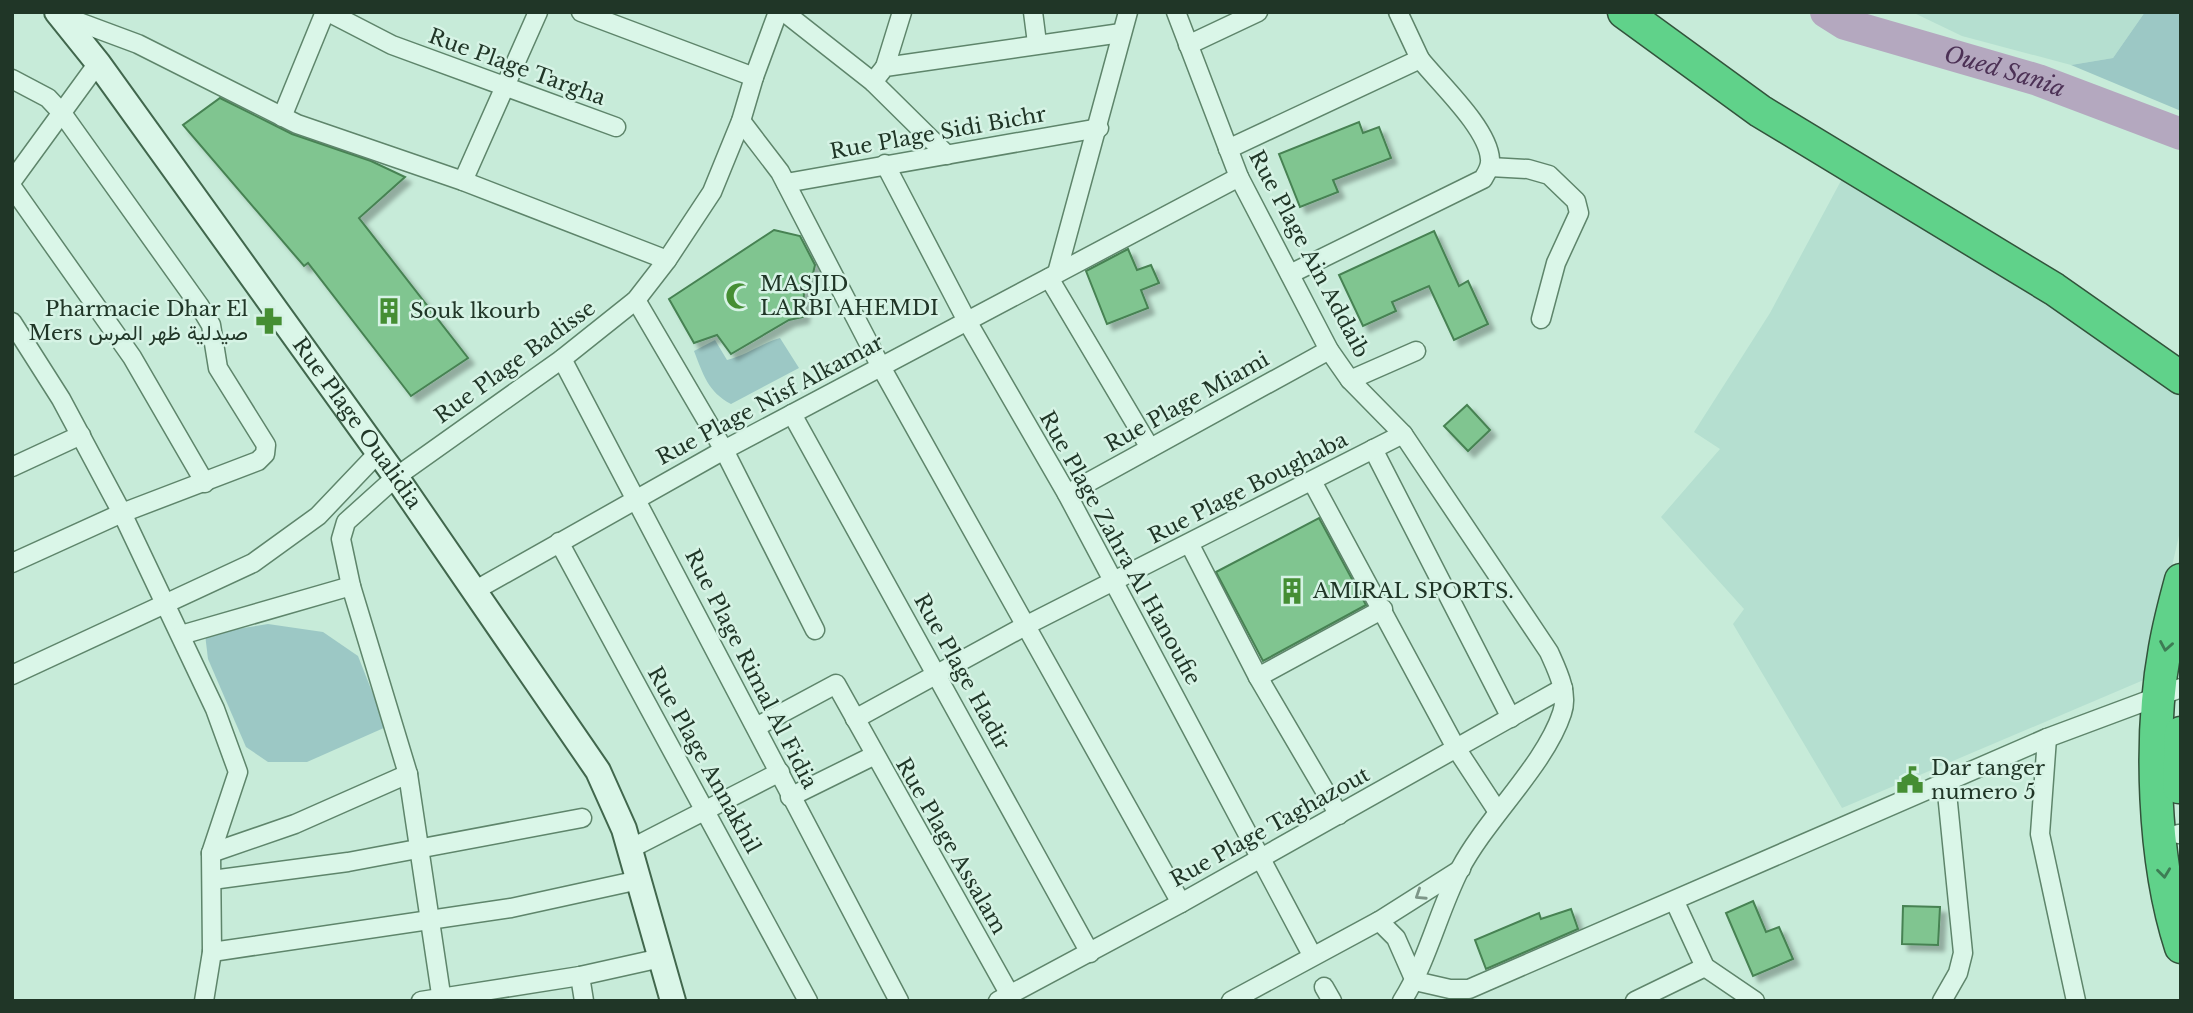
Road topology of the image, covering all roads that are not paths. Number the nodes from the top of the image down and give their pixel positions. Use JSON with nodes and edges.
{"nodes":[{"id":1,"x":326,"y":12,"type":"edge"},
{"id":2,"x":538,"y":12,"type":"edge"},
{"id":3,"x":581,"y":12,"type":"edge"},
{"id":4,"x":778,"y":12,"type":"edge"},
{"id":5,"x":784,"y":12,"type":"edge"},
{"id":6,"x":902,"y":12,"type":"edge"},
{"id":7,"x":1032,"y":12,"type":"edge"},
{"id":8,"x":1128,"y":12,"type":"edge"},
{"id":9,"x":1176,"y":12,"type":"edge"},
{"id":10,"x":1258,"y":12,"type":"edge"},
{"id":11,"x":1398,"y":12,"type":"edge"},
{"id":12,"x":1624,"y":12,"type":"edge"},
{"id":13,"x":1658,"y":12,"type":"edge"},
{"id":14,"x":60,"y":13,"type":"edge"},
{"id":15,"x":1121,"y":33,"type":"junction"},
{"id":16,"x":1037,"y":43,"type":"junction"},
{"id":17,"x":1188,"y":45,"type":"junction"},
{"id":18,"x":1420,"y":59,"type":"junction"},
{"id":19,"x":98,"y":63,"type":"junction"},
{"id":20,"x":885,"y":67,"type":"junction"},
{"id":21,"x":754,"y":77,"type":"junction"},
{"id":22,"x":12,"y":79,"type":"edge"},
{"id":23,"x":873,"y":82,"type":"junction"},
{"id":24,"x":504,"y":85,"type":"junction"},
{"id":25,"x":62,"y":113,"type":"junction"},
{"id":26,"x":282,"y":117,"type":"junction"},
{"id":27,"x":741,"y":121,"type":"junction"},
{"id":28,"x":616,"y":127,"type":"dead end"},
{"id":29,"x":1098,"y":128,"type":"junction"},
{"id":30,"x":1228,"y":149,"type":"junction"},
{"id":31,"x":947,"y":155,"type":"junction"},
{"id":32,"x":885,"y":164,"type":"junction"},
{"id":33,"x":1487,"y":173,"type":"junction"},
{"id":34,"x":1239,"y":177,"type":"junction"},
{"id":35,"x":12,"y":180,"type":"edge"},
{"id":36,"x":463,"y":181,"type":"junction"},
{"id":37,"x":786,"y":184,"type":"junction"},
{"id":38,"x":12,"y":187,"type":"edge"},
{"id":39,"x":667,"y":260,"type":"junction"},
{"id":40,"x":1290,"y":274,"type":"junction"},
{"id":41,"x":1053,"y":276,"type":"junction"},
{"id":42,"x":636,"y":300,"type":"junction"},
{"id":43,"x":1541,"y":319,"type":"dead end"},
{"id":44,"x":967,"y":321,"type":"junction"},
{"id":45,"x":12,"y":322,"type":"edge"},
{"id":46,"x":18,"y":344,"type":"edge"},
{"id":47,"x":1329,"y":350,"type":"junction"},
{"id":48,"x":1416,"y":351,"type":"dead end"},
{"id":49,"x":2181,"y":355,"type":"edge"},
{"id":50,"x":562,"y":359,"type":"junction"},
{"id":51,"x":881,"y":367,"type":"junction"},
{"id":52,"x":2181,"y":378,"type":"edge"},
{"id":53,"x":1350,"y":380,"type":"junction"},
{"id":54,"x":792,"y":414,"type":"junction"},
{"id":55,"x":81,"y":435,"type":"junction"},
{"id":56,"x":1403,"y":435,"type":"junction"},
{"id":57,"x":1150,"y":448,"type":"junction"},
{"id":58,"x":1373,"y":449,"type":"junction"},
{"id":59,"x":724,"y":450,"type":"junction"},
{"id":60,"x":378,"y":453,"type":"junction"},
{"id":61,"x":12,"y":467,"type":"edge"},
{"id":62,"x":396,"y":477,"type":"junction"},
{"id":63,"x":1313,"y":482,"type":"junction"},
{"id":64,"x":205,"y":483,"type":"junction"},
{"id":65,"x":1067,"y":494,"type":"junction"},
{"id":66,"x":637,"y":498,"type":"junction"},
{"id":67,"x":122,"y":513,"type":"junction"},
{"id":68,"x":559,"y":542,"type":"junction"},
{"id":69,"x":1190,"y":545,"type":"junction"},
{"id":70,"x":12,"y":563,"type":"edge"},
{"id":71,"x":2181,"y":580,"type":"edge"},
{"id":72,"x":1113,"y":581,"type":"junction"},
{"id":73,"x":351,"y":586,"type":"junction"},
{"id":74,"x":474,"y":591,"type":"junction"},
{"id":75,"x":167,"y":605,"type":"junction"},
{"id":76,"x":1383,"y":609,"type":"junction"},
{"id":77,"x":1025,"y":626,"type":"junction"},
{"id":78,"x":815,"y":630,"type":"dead end"},
{"id":79,"x":181,"y":635,"type":"junction"},
{"id":80,"x":937,"y":673,"type":"junction"},
{"id":81,"x":12,"y":675,"type":"edge"},
{"id":82,"x":1258,"y":677,"type":"junction"},
{"id":83,"x":1563,"y":688,"type":"junction"},
{"id":84,"x":2170,"y":692,"type":"edge"},
{"id":85,"x":1511,"y":718,"type":"junction"},
{"id":86,"x":855,"y":719,"type":"junction"},
{"id":87,"x":756,"y":727,"type":"junction"},
{"id":88,"x":2181,"y":733,"type":"edge"},
{"id":89,"x":2047,"y":738,"type":"junction"},
{"id":90,"x":1456,"y":748,"type":"junction"},
{"id":91,"x":873,"y":755,"type":"junction"},
{"id":92,"x":780,"y":772,"type":"junction"},
{"id":93,"x":408,"y":774,"type":"junction"},
{"id":94,"x":1947,"y":783,"type":"junction"},
{"id":95,"x":790,"y":797,"type":"junction"},
{"id":96,"x":705,"y":810,"type":"junction"},
{"id":97,"x":1498,"y":812,"type":"junction"},
{"id":98,"x":1339,"y":815,"type":"junction"},
{"id":99,"x":582,"y":818,"type":"dead end"},
{"id":100,"x":2180,"y":839,"type":"edge"},
{"id":101,"x":421,"y":849,"type":"junction"},
{"id":102,"x":631,"y":849,"type":"junction"},
{"id":103,"x":211,"y":853,"type":"junction"},
{"id":104,"x":1262,"y":858,"type":"junction"},
{"id":105,"x":1461,"y":869,"type":"junction"},
{"id":106,"x":212,"y":880,"type":"junction"},
{"id":107,"x":639,"y":880,"type":"junction"},
{"id":108,"x":1675,"y":902,"type":"junction"},
{"id":109,"x":1181,"y":903,"type":"junction"},
{"id":110,"x":430,"y":921,"type":"junction"},
{"id":111,"x":1379,"y":921,"type":"junction"},
{"id":112,"x":2181,"y":947,"type":"edge"},
{"id":113,"x":212,"y":952,"type":"junction"},
{"id":114,"x":1090,"y":953,"type":"junction"},
{"id":115,"x":1312,"y":955,"type":"junction"},
{"id":116,"x":661,"y":958,"type":"junction"},
{"id":117,"x":1705,"y":967,"type":"junction"},
{"id":118,"x":580,"y":976,"type":"junction"},
{"id":119,"x":1415,"y":981,"type":"junction"},
{"id":120,"x":512,"y":994,"type":"edge"},
{"id":121,"x":1004,"y":998,"type":"edge"},
{"id":122,"x":442,"y":999,"type":"edge"},
{"id":123,"x":1639,"y":1000,"type":"edge"},
{"id":124,"x":204,"y":1001,"type":"edge"},
{"id":125,"x":421,"y":1001,"type":"edge"},
{"id":126,"x":584,"y":1001,"type":"edge"},
{"id":127,"x":673,"y":1001,"type":"edge"},
{"id":128,"x":808,"y":1001,"type":"edge"},
{"id":129,"x":899,"y":1001,"type":"edge"},
{"id":130,"x":1231,"y":1001,"type":"edge"},
{"id":131,"x":1402,"y":1001,"type":"edge"},
{"id":132,"x":1755,"y":1001,"type":"edge"},
{"id":133,"x":1942,"y":1001,"type":"edge"},
{"id":134,"x":2076,"y":1001,"type":"edge"}],
"edges":[{"from":1,"to":24,"type":"street","name":"Rue Plage Targha"},
{"from":1,"to":26,"type":"street"},
{"from":2,"to":24,"type":"street"},
{"from":3,"to":21,"type":"street"},
{"from":4,"to":21,"type":"street","name":"Rue Plage Badisse"},
{"from":5,"to":23,"type":"street"},
{"from":6,"to":20,"type":"street"},
{"from":7,"to":16,"type":"street"},
{"from":8,"to":15,"type":"street"},
{"from":9,"to":17,"type":"street","name":"Rue Plage Ain Addaib"},
{"from":10,"to":17,"type":"street"},
{"from":11,"to":18,"type":"street"},
{"from":12,"to":52,"type":"highway"},
{"from":13,"to":49,"type":"highway"},
{"from":14,"to":19,"type":"street","name":"Rue Plage Oualidia"},
{"from":14,"to":26,"type":"street"},
{"from":15,"to":16,"type":"street"},
{"from":15,"to":29,"type":"street"},
{"from":16,"to":20,"type":"street"},
{"from":17,"to":30,"type":"street","name":"Rue Plage Ain Addaib"},
{"from":18,"to":30,"type":"street"},
{"from":18,"to":33,"type":"street"},
{"from":19,"to":25,"type":"street"},
{"from":19,"to":60,"type":"street","name":"Rue Plage Oualidia"},
{"from":20,"to":23,"type":"street"},
{"from":21,"to":27,"type":"street","name":"Rue Plage Badisse"},
{"from":22,"to":25,"type":"street"},
{"from":23,"to":31,"type":"street"},
{"from":24,"to":28,"type":"street","name":"Rue Plage Targha"},
{"from":24,"to":36,"type":"street"},
{"from":25,"to":35,"type":"street"},
{"from":25,"to":64,"type":"street"},
{"from":26,"to":36,"type":"street"},
{"from":27,"to":37,"type":"street"},
{"from":27,"to":39,"type":"street","name":"Rue Plage Badisse"},
{"from":29,"to":31,"type":"street","name":"Rue Plage Sidi Bichr"},
{"from":29,"to":41,"type":"street"},
{"from":30,"to":34,"type":"street","name":"Rue Plage Ain Addaib"},
{"from":31,"to":32,"type":"street","name":"Rue Plage Sidi Bichr"},
{"from":32,"to":37,"type":"street","name":"Rue Plage Sidi Bichr"},
{"from":32,"to":44,"type":"street","name":"Rue Plage Zahra Al Hanoufie"},
{"from":33,"to":40,"type":"street"},
{"from":33,"to":43,"type":"street"},
{"from":34,"to":40,"type":"street","name":"Rue Plage Ain Addaib"},
{"from":34,"to":41,"type":"street","name":"Rue Plage Nisf Alkamar"},
{"from":36,"to":39,"type":"street"},
{"from":37,"to":51,"type":"street"},
{"from":38,"to":64,"type":"street"},
{"from":39,"to":42,"type":"street","name":"Rue Plage Badisse"},
{"from":40,"to":47,"type":"street","name":"Rue Plage Ain Addaib"},
{"from":41,"to":44,"type":"street","name":"Rue Plage Nisf Alkamar"},
{"from":41,"to":57,"type":"street"},
{"from":42,"to":50,"type":"street","name":"Rue Plage Badisse"},
{"from":42,"to":59,"type":"street"},
{"from":44,"to":51,"type":"street","name":"Rue Plage Nisf Alkamar"},
{"from":44,"to":65,"type":"street","name":"Rue Plage Zahra Al Hanoufie"},
{"from":45,"to":46,"type":"street"},
{"from":46,"to":55,"type":"street"},
{"from":47,"to":53,"type":"street","name":"Rue Plage Ain Addaib"},
{"from":47,"to":57,"type":"street","name":"Rue Plage Miami"},
{"from":48,"to":53,"type":"street"},
{"from":50,"to":62,"type":"street","name":"Rue Plage Badisse"},
{"from":50,"to":66,"type":"street","name":"Rue Plage Rimal Al Fidia"},
{"from":51,"to":54,"type":"street","name":"Rue Plage Nisf Alkamar"},
{"from":51,"to":77,"type":"street"},
{"from":53,"to":56,"type":"street","name":"Rue Plage Ain Addaib"},
{"from":54,"to":59,"type":"street","name":"Rue Plage Nisf Alkamar"},
{"from":54,"to":80,"type":"street","name":"Rue Plage Hadir"},
{"from":55,"to":61,"type":"street"},
{"from":55,"to":67,"type":"street"},
{"from":56,"to":58,"type":"street","name":"Rue Plage Boughaba"},
{"from":56,"to":83,"type":"street","name":"Rue Plage Ain Addaib"},
{"from":57,"to":65,"type":"street","name":"Rue Plage Miami"},
{"from":58,"to":63,"type":"street","name":"Rue Plage Boughaba"},
{"from":58,"to":85,"type":"street"},
{"from":59,"to":66,"type":"street","name":"Rue Plage Nisf Alkamar"},
{"from":59,"to":78,"type":"street"},
{"from":60,"to":62,"type":"street","name":"Rue Plage Oualidia"},
{"from":60,"to":75,"type":"street"},
{"from":62,"to":73,"type":"street","name":"Rue Plage Badisse"},
{"from":62,"to":74,"type":"street","name":"Rue Plage Oualidia"},
{"from":63,"to":69,"type":"street","name":"Rue Plage Boughaba"},
{"from":63,"to":76,"type":"street"},
{"from":64,"to":67,"type":"street"},
{"from":65,"to":72,"type":"street","name":"Rue Plage Zahra Al Hanoufie"},
{"from":66,"to":68,"type":"street","name":"Rue Plage Nisf Alkamar"},
{"from":66,"to":87,"type":"street","name":"Rue Plage Rimal Al Fidia"},
{"from":67,"to":70,"type":"street"},
{"from":67,"to":75,"type":"street"},
{"from":68,"to":74,"type":"street","name":"Rue Plage Nisf Alkamar"},
{"from":68,"to":96,"type":"street","name":"Rue Plage Annakhil"},
{"from":69,"to":72,"type":"street","name":"Rue Plage Boughaba"},
{"from":69,"to":82,"type":"street"},
{"from":71,"to":84,"type":"highway","one_way":true},
{"from":72,"to":77,"type":"street","name":"Rue Plage Boughaba"},
{"from":72,"to":104,"type":"street","name":"Rue Plage Zahra Al Hanoufie"},
{"from":73,"to":79,"type":"street"},
{"from":73,"to":93,"type":"street","name":"Rue Plage Badisse"},
{"from":74,"to":102,"type":"street","name":"Rue Plage Oualidia"},
{"from":75,"to":79,"type":"street"},
{"from":75,"to":81,"type":"street"},
{"from":76,"to":82,"type":"street"},
{"from":76,"to":90,"type":"street"},
{"from":77,"to":80,"type":"street","name":"Rue Plage Boughaba"},
{"from":77,"to":109,"type":"street"},
{"from":79,"to":103,"type":"street"},
{"from":80,"to":86,"type":"street","name":"Rue Plage Boughaba"},
{"from":80,"to":114,"type":"street","name":"Rue Plage Hadir"},
{"from":82,"to":98,"type":"street"},
{"from":83,"to":85,"type":"street","name":"Rue Plage Taghazout"},
{"from":83,"to":97,"type":"street","name":"Rue Plage Ain Addaib"},
{"from":84,"to":89,"type":"street"},
{"from":84,"to":112,"type":"highway","one_way":true},
{"from":85,"to":90,"type":"street","name":"Rue Plage Taghazout"},
{"from":86,"to":87,"type":"street","name":"Rue Plage Assalam"},
{"from":86,"to":91,"type":"street","name":"Rue Plage Assalam"},
{"from":87,"to":92,"type":"street","name":"Rue Plage Rimal Al Fidia"},
{"from":88,"to":100,"type":"highway"},
{"from":89,"to":94,"type":"street"},
{"from":89,"to":134,"type":"street"},
{"from":90,"to":97,"type":"street"},
{"from":90,"to":98,"type":"street","name":"Rue Plage Taghazout"},
{"from":91,"to":95,"type":"street"},
{"from":91,"to":121,"type":"street","name":"Rue Plage Assalam"},
{"from":92,"to":95,"type":"street","name":"Rue Plage Rimal Al Fidia"},
{"from":92,"to":96,"type":"street"},
{"from":93,"to":101,"type":"street","name":"Rue Plage Badisse"},
{"from":93,"to":103,"type":"street"},
{"from":94,"to":108,"type":"street"},
{"from":94,"to":133,"type":"street"},
{"from":95,"to":129,"type":"street","name":"Rue Plage Rimal Al Fidia"},
{"from":96,"to":102,"type":"street"},
{"from":96,"to":128,"type":"street","name":"Rue Plage Annakhil"},
{"from":97,"to":105,"type":"street","name":"Rue Plage Ain Addaib"},
{"from":98,"to":104,"type":"street","name":"Rue Plage Taghazout"},
{"from":99,"to":101,"type":"street"},
{"from":101,"to":106,"type":"street"},
{"from":101,"to":110,"type":"street","name":"Rue Plage Badisse"},
{"from":102,"to":107,"type":"street","name":"Rue Plage Oualidia"},
{"from":103,"to":106,"type":"street"},
{"from":104,"to":109,"type":"street","name":"Rue Plage Taghazout"},
{"from":104,"to":115,"type":"street","name":"Rue Plage Zahra Al Hanoufie"},
{"from":105,"to":111,"type":"street","one_way":true},
{"from":105,"to":119,"type":"street","name":"Rue Plage Ain Addaib"},
{"from":106,"to":113,"type":"street"},
{"from":107,"to":110,"type":"street"},
{"from":107,"to":116,"type":"street","name":"Rue Plage Oualidia"},
{"from":108,"to":117,"type":"street"},
{"from":108,"to":119,"type":"street"},
{"from":109,"to":114,"type":"street","name":"Rue Plage Taghazout"},
{"from":110,"to":113,"type":"street"},
{"from":110,"to":122,"type":"street","name":"Rue Plage Badisse"},
{"from":111,"to":115,"type":"street"},
{"from":111,"to":119,"type":"street"},
{"from":113,"to":124,"type":"street"},
{"from":114,"to":121,"type":"street","name":"Rue Plage Taghazout"},
{"from":115,"to":130,"type":"street"},
{"from":116,"to":118,"type":"street"},
{"from":116,"to":127,"type":"street","name":"Rue Plage Oualidia"},
{"from":117,"to":123,"type":"street"},
{"from":117,"to":132,"type":"street"},
{"from":118,"to":120,"type":"street"},
{"from":118,"to":126,"type":"street"},
{"from":119,"to":131,"type":"street","name":"Rue Plage Ain Addaib"},
{"from":120,"to":122,"type":"street"},
{"from":122,"to":125,"type":"street"}]}
